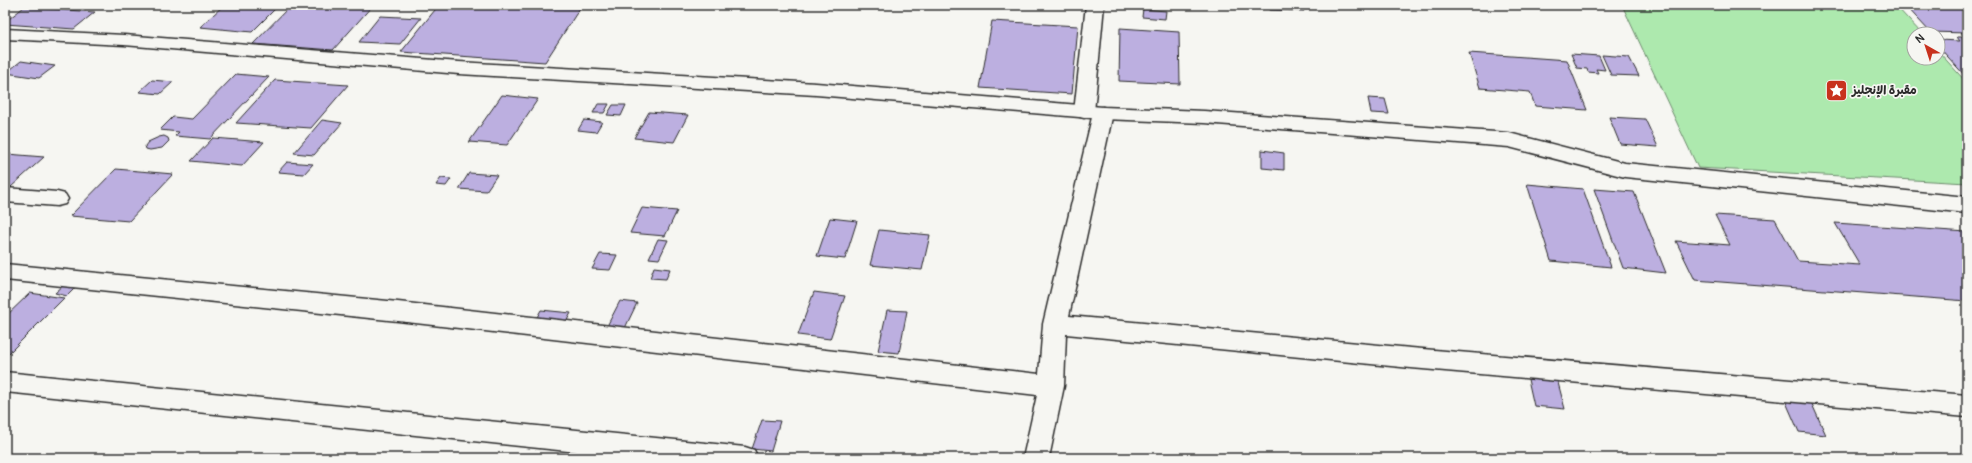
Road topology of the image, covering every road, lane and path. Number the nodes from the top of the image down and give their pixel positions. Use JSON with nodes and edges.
{"nodes":[{"id":1,"x":1094,"y":5,"type":"edge"},
{"id":2,"x":5,"y":34,"type":"edge"},
{"id":3,"x":1093,"y":113,"type":"junction"},
{"id":4,"x":5,"y":195,"type":"edge"},
{"id":5,"x":57,"y":199,"type":"dead end"},
{"id":6,"x":1967,"y":205,"type":"edge"},
{"id":7,"x":5,"y":272,"type":"edge"},
{"id":8,"x":1055,"y":324,"type":"junction"},
{"id":9,"x":5,"y":382,"type":"edge"},
{"id":10,"x":1051,"y":386,"type":"junction"},
{"id":11,"x":1967,"y":406,"type":"edge"},
{"id":12,"x":745,"y":458,"type":"edge"},
{"id":13,"x":1036,"y":458,"type":"edge"}],
"edges":[{"from":1,"to":3,"type":"street"},
{"from":2,"to":3,"type":"street"},
{"from":3,"to":6,"type":"street"},
{"from":3,"to":8,"type":"street"},
{"from":4,"to":5,"type":"street"},
{"from":7,"to":10,"type":"street"},
{"from":8,"to":10,"type":"street"},
{"from":8,"to":11,"type":"street"},
{"from":9,"to":12,"type":"street"},
{"from":10,"to":13,"type":"street"}]}
